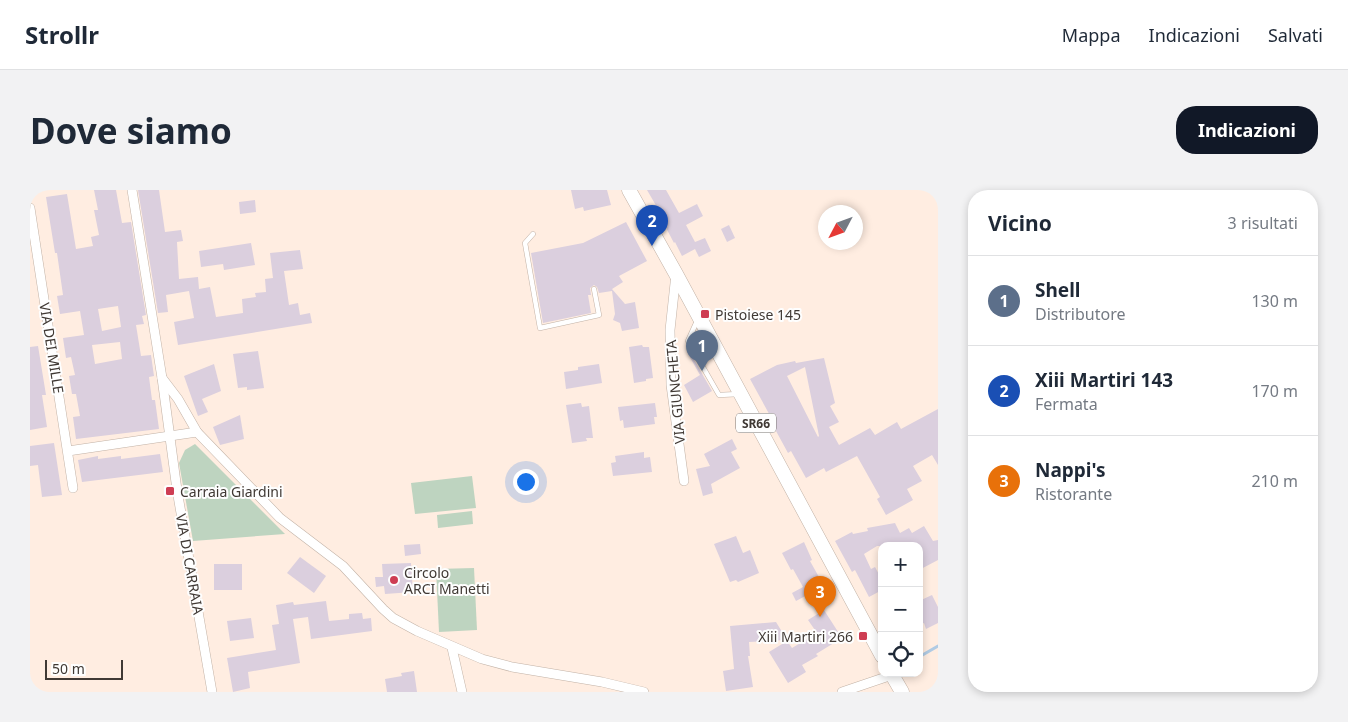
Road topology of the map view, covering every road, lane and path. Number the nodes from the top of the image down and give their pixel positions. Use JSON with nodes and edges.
{"nodes":[{"id":1,"x":132,"y":190,"type":"edge"},
{"id":2,"x":629,"y":190,"type":"edge"},
{"id":3,"x":30,"y":208,"type":"edge"},
{"id":4,"x":533,"y":234,"type":"dead end"},
{"id":5,"x":676,"y":274,"type":"junction"},
{"id":6,"x":594,"y":289,"type":"dead end"},
{"id":7,"x":699,"y":316,"type":"junction"},
{"id":8,"x":162,"y":378,"type":"junction"},
{"id":9,"x":740,"y":394,"type":"junction"},
{"id":10,"x":197,"y":432,"type":"junction"},
{"id":11,"x":170,"y":436,"type":"junction"},
{"id":12,"x":68,"y":451,"type":"junction"},
{"id":13,"x":684,"y":481,"type":"dead end"},
{"id":14,"x":73,"y":488,"type":"dead end"},
{"id":15,"x":452,"y":648,"type":"junction"},
{"id":16,"x":878,"y":649,"type":"edge"},
{"id":17,"x":884,"y":677,"type":"edge"},
{"id":18,"x":894,"y":677,"type":"edge"},
{"id":19,"x":212,"y":692,"type":"edge"},
{"id":20,"x":462,"y":692,"type":"edge"},
{"id":21,"x":644,"y":692,"type":"edge"},
{"id":22,"x":842,"y":692,"type":"edge"},
{"id":23,"x":902,"y":692,"type":"edge"}],
"edges":[{"from":1,"to":8,"type":"street","name":"VIA DI CARRAIA"},
{"from":2,"to":5,"type":"main road","number":"SR66"},
{"from":3,"to":12,"type":"street","name":"VIA DEI MILLE"},
{"from":4,"to":6,"type":"lane"},
{"from":5,"to":7,"type":"main road","number":"SR66"},
{"from":5,"to":13,"type":"street","name":"VIA GIUNCHETA"},
{"from":7,"to":9,"type":"main road","number":"SR66"},
{"from":7,"to":9,"type":"lane"},
{"from":8,"to":10,"type":"street"},
{"from":8,"to":11,"type":"street","name":"VIA DI CARRAIA"},
{"from":9,"to":16,"type":"main road","number":"SR66"},
{"from":10,"to":11,"type":"street"},
{"from":10,"to":15,"type":"street"},
{"from":11,"to":12,"type":"street"},
{"from":11,"to":19,"type":"street","name":"VIA DI CARRAIA"},
{"from":12,"to":14,"type":"street","name":"VIA DEI MILLE"},
{"from":15,"to":20,"type":"street"},
{"from":15,"to":21,"type":"street"},
{"from":17,"to":22,"type":"street"},
{"from":18,"to":23,"type":"main road"}]}
